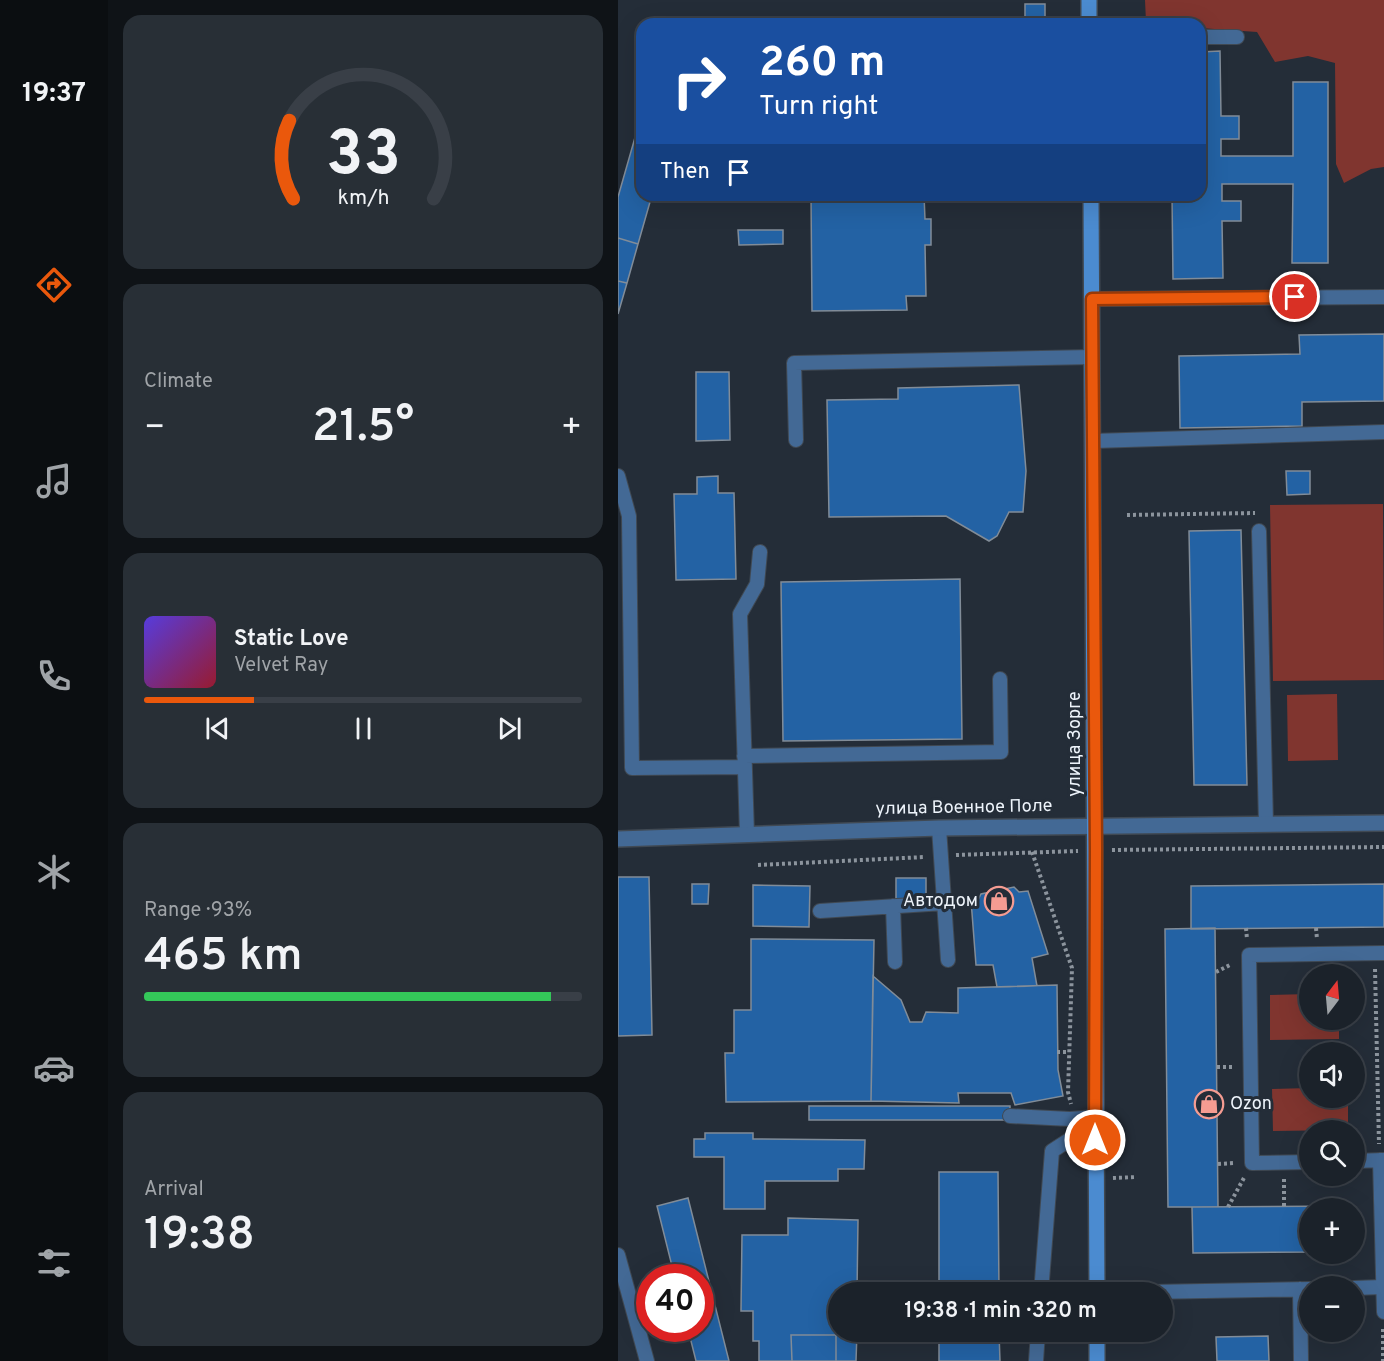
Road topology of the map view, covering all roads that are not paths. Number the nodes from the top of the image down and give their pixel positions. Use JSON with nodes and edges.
{"nodes":[{"id":1,"x":1089,"y":0,"type":"edge"},
{"id":2,"x":1089,"y":18,"type":"edge"},
{"id":3,"x":1206,"y":37,"type":"edge"},
{"id":4,"x":1238,"y":37,"type":"dead end"},
{"id":5,"x":1091,"y":201,"type":"edge"},
{"id":6,"x":1384,"y":297,"type":"edge"},
{"id":7,"x":1092,"y":299,"type":"junction"},
{"id":8,"x":1092,"y":357,"type":"junction"},
{"id":9,"x":1384,"y":432,"type":"edge"},
{"id":10,"x":796,"y":440,"type":"dead end"},
{"id":11,"x":1093,"y":441,"type":"junction"},
{"id":12,"x":618,"y":476,"type":"edge"},
{"id":13,"x":1259,"y":531,"type":"road end"},
{"id":14,"x":760,"y":552,"type":"dead end"},
{"id":15,"x":1000,"y":679,"type":"dead end"},
{"id":16,"x":744,"y":761,"type":"junction"},
{"id":17,"x":1384,"y":823,"type":"edge"},
{"id":18,"x":1266,"y":824,"type":"junction"},
{"id":19,"x":1095,"y":825,"type":"junction"},
{"id":20,"x":939,"y":828,"type":"junction"},
{"id":21,"x":747,"y":834,"type":"junction"},
{"id":22,"x":618,"y":839,"type":"edge"},
{"id":23,"x":944,"y":903,"type":"junction"},
{"id":24,"x":893,"y":906,"type":"junction"},
{"id":25,"x":820,"y":911,"type":"dead end"},
{"id":26,"x":1379,"y":953,"type":"edge"},
{"id":27,"x":948,"y":960,"type":"dead end"},
{"id":28,"x":895,"y":962,"type":"dead end"},
{"id":29,"x":1010,"y":1116,"type":"dead end"},
{"id":30,"x":1095,"y":1117,"type":"junction"},
{"id":31,"x":1095,"y":1140,"type":"junction"},
{"id":32,"x":1382,"y":1160,"type":"edge"},
{"id":33,"x":1365,"y":1161,"type":"edge"},
{"id":34,"x":1299,"y":1162,"type":"edge"},
{"id":35,"x":618,"y":1255,"type":"edge"},
{"id":36,"x":1042,"y":1282,"type":"edge"},
{"id":37,"x":1097,"y":1282,"type":"edge"},
{"id":38,"x":1382,"y":1287,"type":"junction"},
{"id":39,"x":1365,"y":1288,"type":"edge"},
{"id":40,"x":1299,"y":1289,"type":"edge"},
{"id":41,"x":1173,"y":1292,"type":"edge"},
{"id":42,"x":1384,"y":1312,"type":"edge"},
{"id":43,"x":1037,"y":1342,"type":"edge"},
{"id":44,"x":1097,"y":1342,"type":"edge"},
{"id":45,"x":1302,"y":1342,"type":"edge"},
{"id":46,"x":646,"y":1361,"type":"edge"},
{"id":47,"x":1036,"y":1361,"type":"edge"},
{"id":48,"x":1097,"y":1361,"type":"edge"},
{"id":49,"x":1301,"y":1361,"type":"edge"}],
"edges":[{"from":1,"to":2,"type":"street"},
{"from":3,"to":4,"type":"lane"},
{"from":5,"to":7,"type":"street","name":"улица Зорге"},
{"from":6,"to":7,"type":"lane"},
{"from":7,"to":8,"type":"street","name":"улица Зорге"},
{"from":8,"to":10,"type":"lane"},
{"from":8,"to":11,"type":"street","name":"улица Зорге"},
{"from":9,"to":11,"type":"lane"},
{"from":11,"to":19,"type":"street","name":"улица Зорге"},
{"from":12,"to":16,"type":"lane"},
{"from":13,"to":18,"type":"lane"},
{"from":14,"to":16,"type":"lane"},
{"from":15,"to":16,"type":"lane"},
{"from":16,"to":21,"type":"lane"},
{"from":17,"to":18,"type":"street","name":"улица Военное Поле"},
{"from":18,"to":19,"type":"street","name":"улица Военное Поле"},
{"from":19,"to":20,"type":"street","name":"улица Военное Поле"},
{"from":19,"to":30,"type":"street","name":"улица Зорге"},
{"from":20,"to":21,"type":"street","name":"улица Военное Поле"},
{"from":20,"to":23,"type":"lane"},
{"from":21,"to":22,"type":"street","name":"улица Военное Поле"},
{"from":23,"to":24,"type":"lane"},
{"from":23,"to":27,"type":"lane"},
{"from":24,"to":25,"type":"lane"},
{"from":24,"to":28,"type":"lane"},
{"from":26,"to":34,"type":"lane"},
{"from":29,"to":30,"type":"lane"},
{"from":30,"to":31,"type":"street","name":"улица Зорге"},
{"from":31,"to":36,"type":"lane"},
{"from":31,"to":37,"type":"street","name":"улица Зорге"},
{"from":32,"to":33,"type":"lane"},
{"from":32,"to":38,"type":"lane"},
{"from":35,"to":46,"type":"lane"},
{"from":38,"to":39,"type":"lane"},
{"from":38,"to":42,"type":"lane"},
{"from":40,"to":41,"type":"lane"},
{"from":43,"to":47,"type":"lane"},
{"from":44,"to":48,"type":"street"},
{"from":45,"to":49,"type":"lane"}]}
